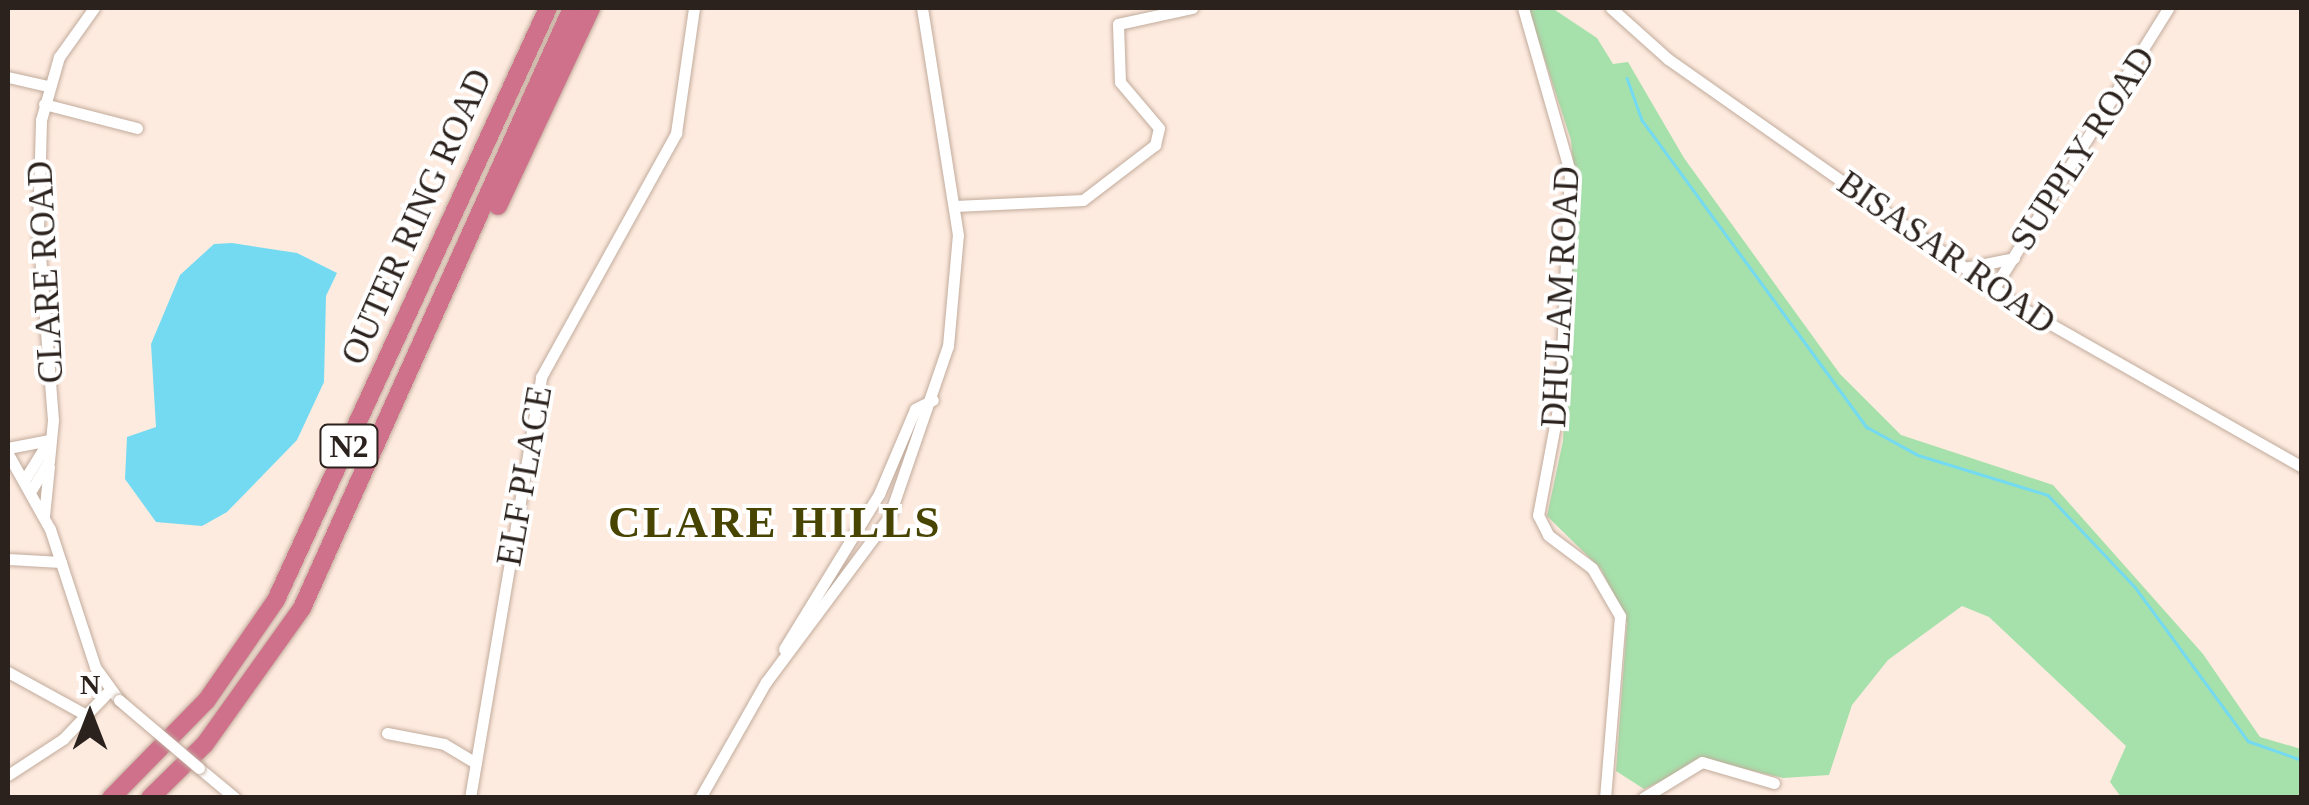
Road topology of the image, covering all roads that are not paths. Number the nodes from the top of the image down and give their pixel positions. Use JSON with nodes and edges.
{"nodes":[{"id":1,"x":94,"y":8,"type":"edge"},
{"id":2,"x":537,"y":8,"type":"edge"},
{"id":3,"x":548,"y":8,"type":"edge"},
{"id":4,"x":572,"y":8,"type":"edge"},
{"id":5,"x":591,"y":8,"type":"edge"},
{"id":6,"x":694,"y":8,"type":"edge"},
{"id":7,"x":922,"y":8,"type":"edge"},
{"id":8,"x":1192,"y":8,"type":"edge"},
{"id":9,"x":1523,"y":8,"type":"edge"},
{"id":10,"x":1611,"y":8,"type":"edge"},
{"id":11,"x":2168,"y":8,"type":"edge"},
{"id":12,"x":526,"y":54,"type":"junction"},
{"id":13,"x":8,"y":77,"type":"edge"},
{"id":14,"x":48,"y":86,"type":"junction"},
{"id":15,"x":44,"y":104,"type":"junction"},
{"id":16,"x":138,"y":128,"type":"dead end"},
{"id":17,"x":955,"y":206,"type":"junction"},
{"id":18,"x":2014,"y":258,"type":"junction"},
{"id":19,"x":1965,"y":268,"type":"junction"},
{"id":20,"x":1994,"y":288,"type":"junction"},
{"id":21,"x":438,"y":313,"type":"junction"},
{"id":22,"x":932,"y":400,"type":"junction"},
{"id":23,"x":51,"y":436,"type":"junction"},
{"id":24,"x":8,"y":451,"type":"edge"},
{"id":25,"x":49,"y":462,"type":"junction"},
{"id":26,"x":2302,"y":467,"type":"edge"},
{"id":27,"x":28,"y":484,"type":"junction"},
{"id":28,"x":44,"y":516,"type":"junction"},
{"id":29,"x":8,"y":559,"type":"edge"},
{"id":30,"x":61,"y":562,"type":"junction"},
{"id":31,"x":782,"y":661,"type":"junction"},
{"id":32,"x":8,"y":672,"type":"edge"},
{"id":33,"x":114,"y":695,"type":"junction"},
{"id":34,"x":88,"y":716,"type":"junction"},
{"id":35,"x":387,"y":733,"type":"dead end"},
{"id":36,"x":476,"y":764,"type":"junction"},
{"id":37,"x":8,"y":776,"type":"edge"},
{"id":38,"x":1774,"y":783,"type":"dead end"},
{"id":39,"x":111,"y":798,"type":"edge"},
{"id":40,"x":150,"y":798,"type":"edge"},
{"id":41,"x":235,"y":798,"type":"edge"},
{"id":42,"x":470,"y":798,"type":"edge"},
{"id":43,"x":700,"y":798,"type":"edge"},
{"id":44,"x":1605,"y":798,"type":"edge"},
{"id":45,"x":1643,"y":798,"type":"edge"}],
"edges":[{"from":1,"to":14,"type":"street","name":"CLARE ROAD"},
{"from":2,"to":12,"type":"highway"},
{"from":3,"to":12,"type":"highway","name":"OUTER RING ROAD","number":"N2"},
{"from":4,"to":21,"type":"highway","name":"OUTER RING ROAD","number":"N2"},
{"from":5,"to":21,"type":"highway"},
{"from":6,"to":36,"type":"street","name":"ELF PLACE"},
{"from":7,"to":17,"type":"street"},
{"from":8,"to":17,"type":"street"},
{"from":9,"to":44,"type":"street","name":"DHULAM ROAD"},
{"from":10,"to":19,"type":"street","name":"BISASAR ROAD"},
{"from":11,"to":18,"type":"street","name":"SUPPLY ROAD"},
{"from":12,"to":39,"type":"highway","name":"OUTER RING ROAD","number":"N2"},
{"from":13,"to":14,"type":"street"},
{"from":14,"to":15,"type":"street","name":"CLARE ROAD"},
{"from":15,"to":16,"type":"street"},
{"from":15,"to":23,"type":"street","name":"CLARE ROAD"},
{"from":17,"to":22,"type":"street"},
{"from":18,"to":19,"type":"street"},
{"from":18,"to":20,"type":"street","name":"SUPPLY ROAD"},
{"from":19,"to":20,"type":"street","name":"BISASAR ROAD"},
{"from":20,"to":26,"type":"street","name":"BISASAR ROAD"},
{"from":21,"to":40,"type":"highway","name":"OUTER RING ROAD","number":"N2"},
{"from":22,"to":31,"type":"street"},
{"from":22,"to":31,"type":"street"},
{"from":23,"to":24,"type":"street"},
{"from":23,"to":25,"type":"street","name":"CLARE ROAD"},
{"from":23,"to":27,"type":"street"},
{"from":24,"to":27,"type":"street"},
{"from":25,"to":27,"type":"street","name":"CLARE ROAD"},
{"from":25,"to":28,"type":"street"},
{"from":27,"to":28,"type":"street"},
{"from":28,"to":30,"type":"street"},
{"from":29,"to":30,"type":"street"},
{"from":30,"to":33,"type":"street"},
{"from":31,"to":43,"type":"street"},
{"from":32,"to":34,"type":"street"},
{"from":33,"to":34,"type":"street"},
{"from":33,"to":41,"type":"street","bridge":true},
{"from":34,"to":37,"type":"street"},
{"from":35,"to":36,"type":"street"},
{"from":36,"to":42,"type":"street","name":"ELF PLACE"},
{"from":38,"to":45,"type":"street"}]}
